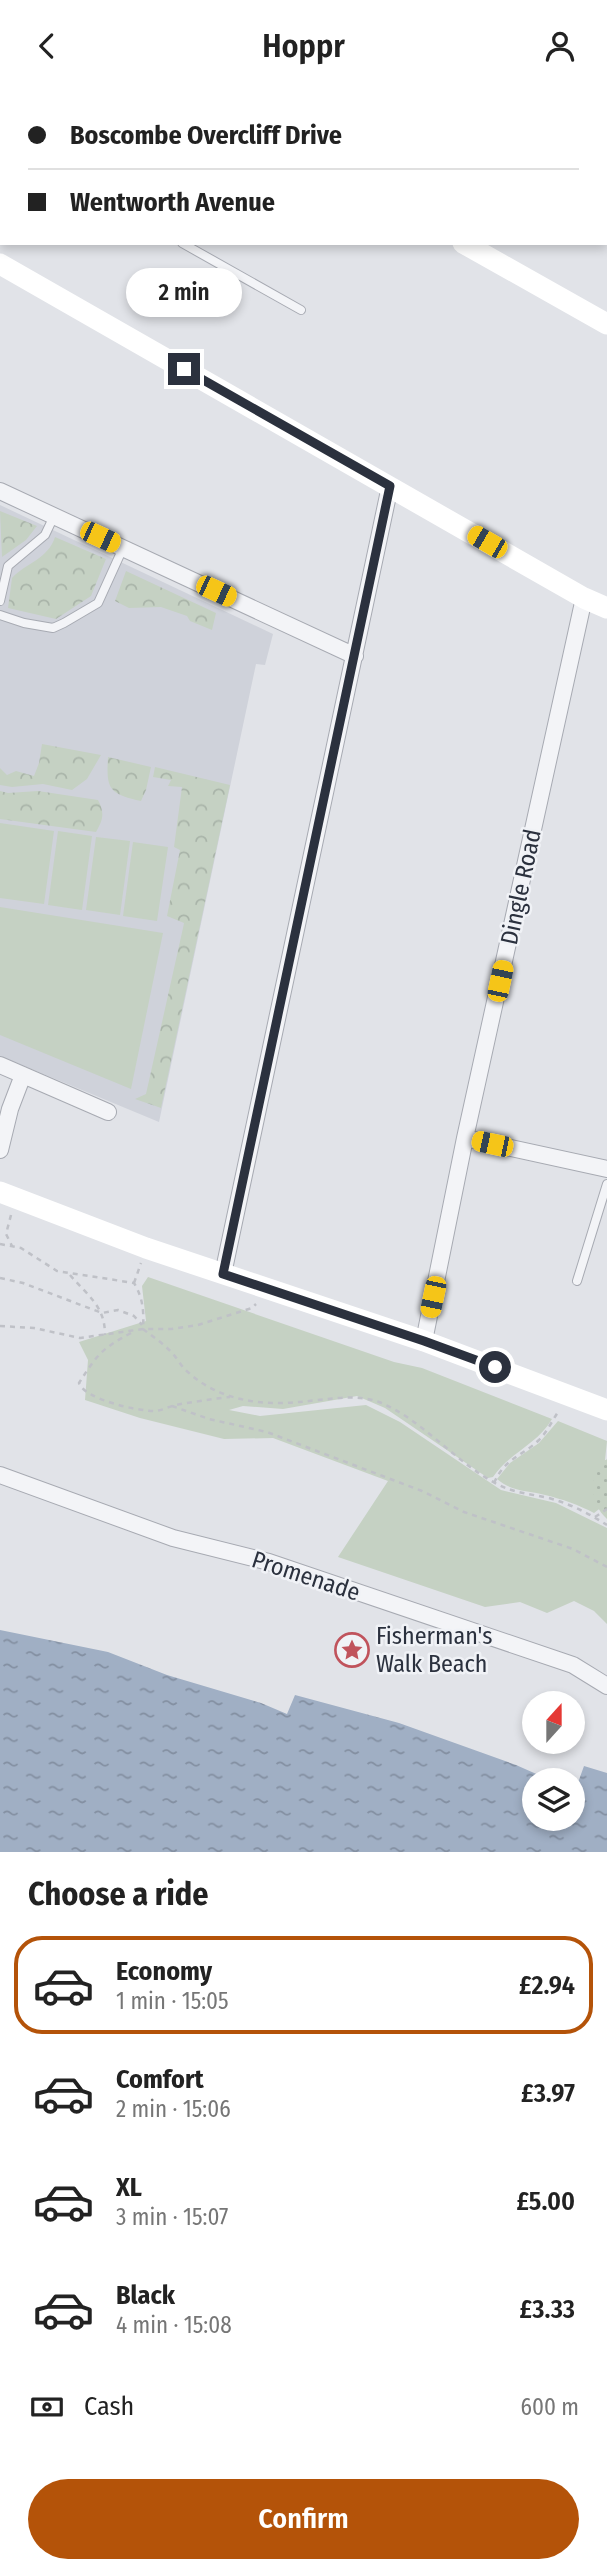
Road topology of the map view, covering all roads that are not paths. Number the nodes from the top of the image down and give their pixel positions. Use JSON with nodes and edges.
{"nodes":[{"id":1,"x":186,"y":245,"type":"edge"},
{"id":2,"x":467,"y":245,"type":"edge"},
{"id":3,"x":0,"y":264,"type":"edge"},
{"id":4,"x":301,"y":310,"type":"dead end"},
{"id":5,"x":607,"y":324,"type":"edge"},
{"id":6,"x":390,"y":486,"type":"junction"},
{"id":7,"x":0,"y":491,"type":"edge"},
{"id":8,"x":54,"y":516,"type":"junction"},
{"id":9,"x":123,"y":548,"type":"junction"},
{"id":10,"x":584,"y":598,"type":"junction"},
{"id":11,"x":0,"y":601,"type":"edge"},
{"id":12,"x":607,"y":608,"type":"edge"},
{"id":13,"x":0,"y":615,"type":"edge"},
{"id":14,"x":355,"y":656,"type":"junction"},
{"id":15,"x":0,"y":1065,"type":"edge"},
{"id":16,"x":23,"y":1075,"type":"junction"},
{"id":17,"x":108,"y":1112,"type":"dead end"},
{"id":18,"x":465,"y":1138,"type":"junction"},
{"id":19,"x":0,"y":1150,"type":"edge"},
{"id":20,"x":607,"y":1169,"type":"edge"},
{"id":21,"x":607,"y":1184,"type":"edge"},
{"id":22,"x":0,"y":1192,"type":"edge"},
{"id":23,"x":223,"y":1274,"type":"junction"},
{"id":24,"x":577,"y":1281,"type":"dead end"},
{"id":25,"x":424,"y":1341,"type":"junction"},
{"id":26,"x":607,"y":1410,"type":"edge"},
{"id":27,"x":0,"y":1475,"type":"edge"},
{"id":28,"x":607,"y":1686,"type":"edge"}],
"edges":[{"from":1,"to":4,"type":"lane"},
{"from":2,"to":5,"type":"street"},
{"from":3,"to":6,"type":"street"},
{"from":6,"to":10,"type":"street"},
{"from":6,"to":14,"type":"street"},
{"from":7,"to":8,"type":"street"},
{"from":8,"to":9,"type":"street"},
{"from":8,"to":11,"type":"lane"},
{"from":9,"to":13,"type":"lane"},
{"from":9,"to":14,"type":"street"},
{"from":10,"to":12,"type":"street"},
{"from":10,"to":18,"type":"street","name":"Dingle Road"},
{"from":14,"to":23,"type":"street"},
{"from":15,"to":16,"type":"street"},
{"from":16,"to":17,"type":"street"},
{"from":16,"to":19,"type":"street"},
{"from":18,"to":20,"type":"street"},
{"from":18,"to":25,"type":"street","name":"Dingle Road"},
{"from":21,"to":24,"type":"lane"},
{"from":22,"to":23,"type":"street"},
{"from":23,"to":25,"type":"street"},
{"from":25,"to":26,"type":"street"},
{"from":27,"to":28,"type":"street","name":"Promenade"}]}
